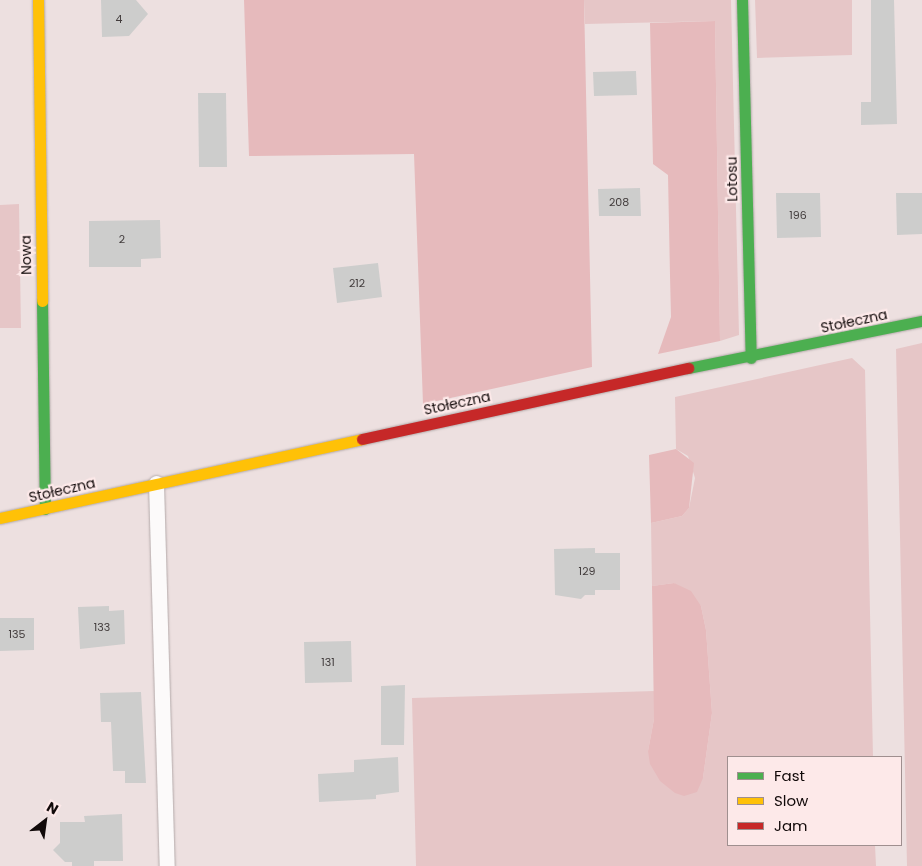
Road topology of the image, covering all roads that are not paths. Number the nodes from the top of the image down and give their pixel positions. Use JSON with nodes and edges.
{"nodes":[{"id":1,"x":38,"y":0,"type":"edge"},
{"id":2,"x":742,"y":0,"type":"edge"},
{"id":3,"x":922,"y":321,"type":"edge"},
{"id":4,"x":751,"y":358,"type":"junction"},
{"id":5,"x":156,"y":484,"type":"junction"},
{"id":6,"x":45,"y":509,"type":"junction"},
{"id":7,"x":0,"y":518,"type":"edge"},
{"id":8,"x":167,"y":866,"type":"edge"}],
"edges":[{"from":1,"to":6,"type":"street","name":"Nowa"},
{"from":2,"to":4,"type":"street","name":"Lotosu"},
{"from":3,"to":4,"type":"street","name":"Stołeczna"},
{"from":4,"to":5,"type":"street","name":"Stołeczna"},
{"from":5,"to":6,"type":"street","name":"Stołeczna"},
{"from":5,"to":8,"type":"lane"},
{"from":6,"to":7,"type":"street","name":"Stołeczna"}]}
